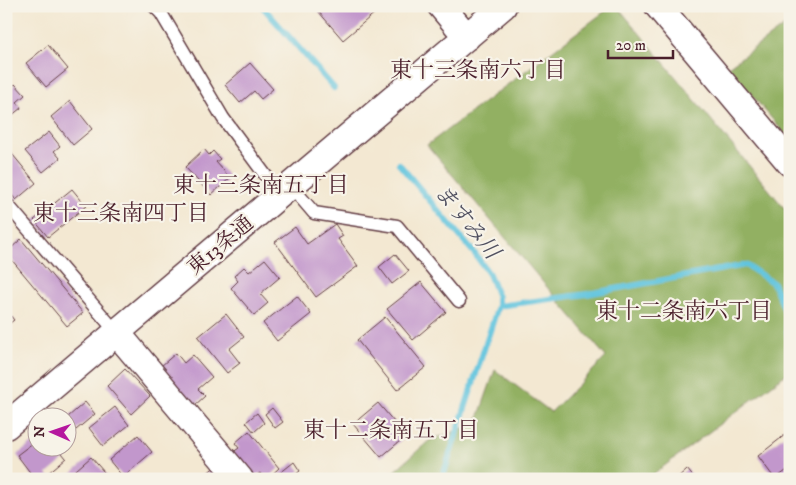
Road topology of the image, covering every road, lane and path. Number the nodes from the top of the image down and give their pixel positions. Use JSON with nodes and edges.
{"nodes":[{"id":1,"x":154,"y":6,"type":"edge"},
{"id":2,"x":442,"y":6,"type":"edge"},
{"id":3,"x":503,"y":6,"type":"edge"},
{"id":4,"x":658,"y":6,"type":"edge"},
{"id":5,"x":467,"y":37,"type":"junction"},
{"id":6,"x":790,"y":163,"type":"edge"},
{"id":7,"x":285,"y":190,"type":"junction"},
{"id":8,"x":6,"y":203,"type":"edge"},
{"id":9,"x":459,"y":301,"type":"dead end"},
{"id":10,"x":117,"y":333,"type":"junction"},
{"id":11,"x":6,"y":426,"type":"edge"},
{"id":12,"x":240,"y":479,"type":"edge"}],
"edges":[{"from":1,"to":7,"type":"lane"},
{"from":2,"to":5,"type":"street"},
{"from":3,"to":5,"type":"street","name":"東13条通"},
{"from":4,"to":6,"type":"street"},
{"from":5,"to":7,"type":"street","name":"東13条通"},
{"from":7,"to":9,"type":"lane"},
{"from":7,"to":10,"type":"street","name":"東13条通"},
{"from":8,"to":10,"type":"lane"},
{"from":10,"to":11,"type":"street","name":"東13条通"},
{"from":10,"to":12,"type":"street"}]}
